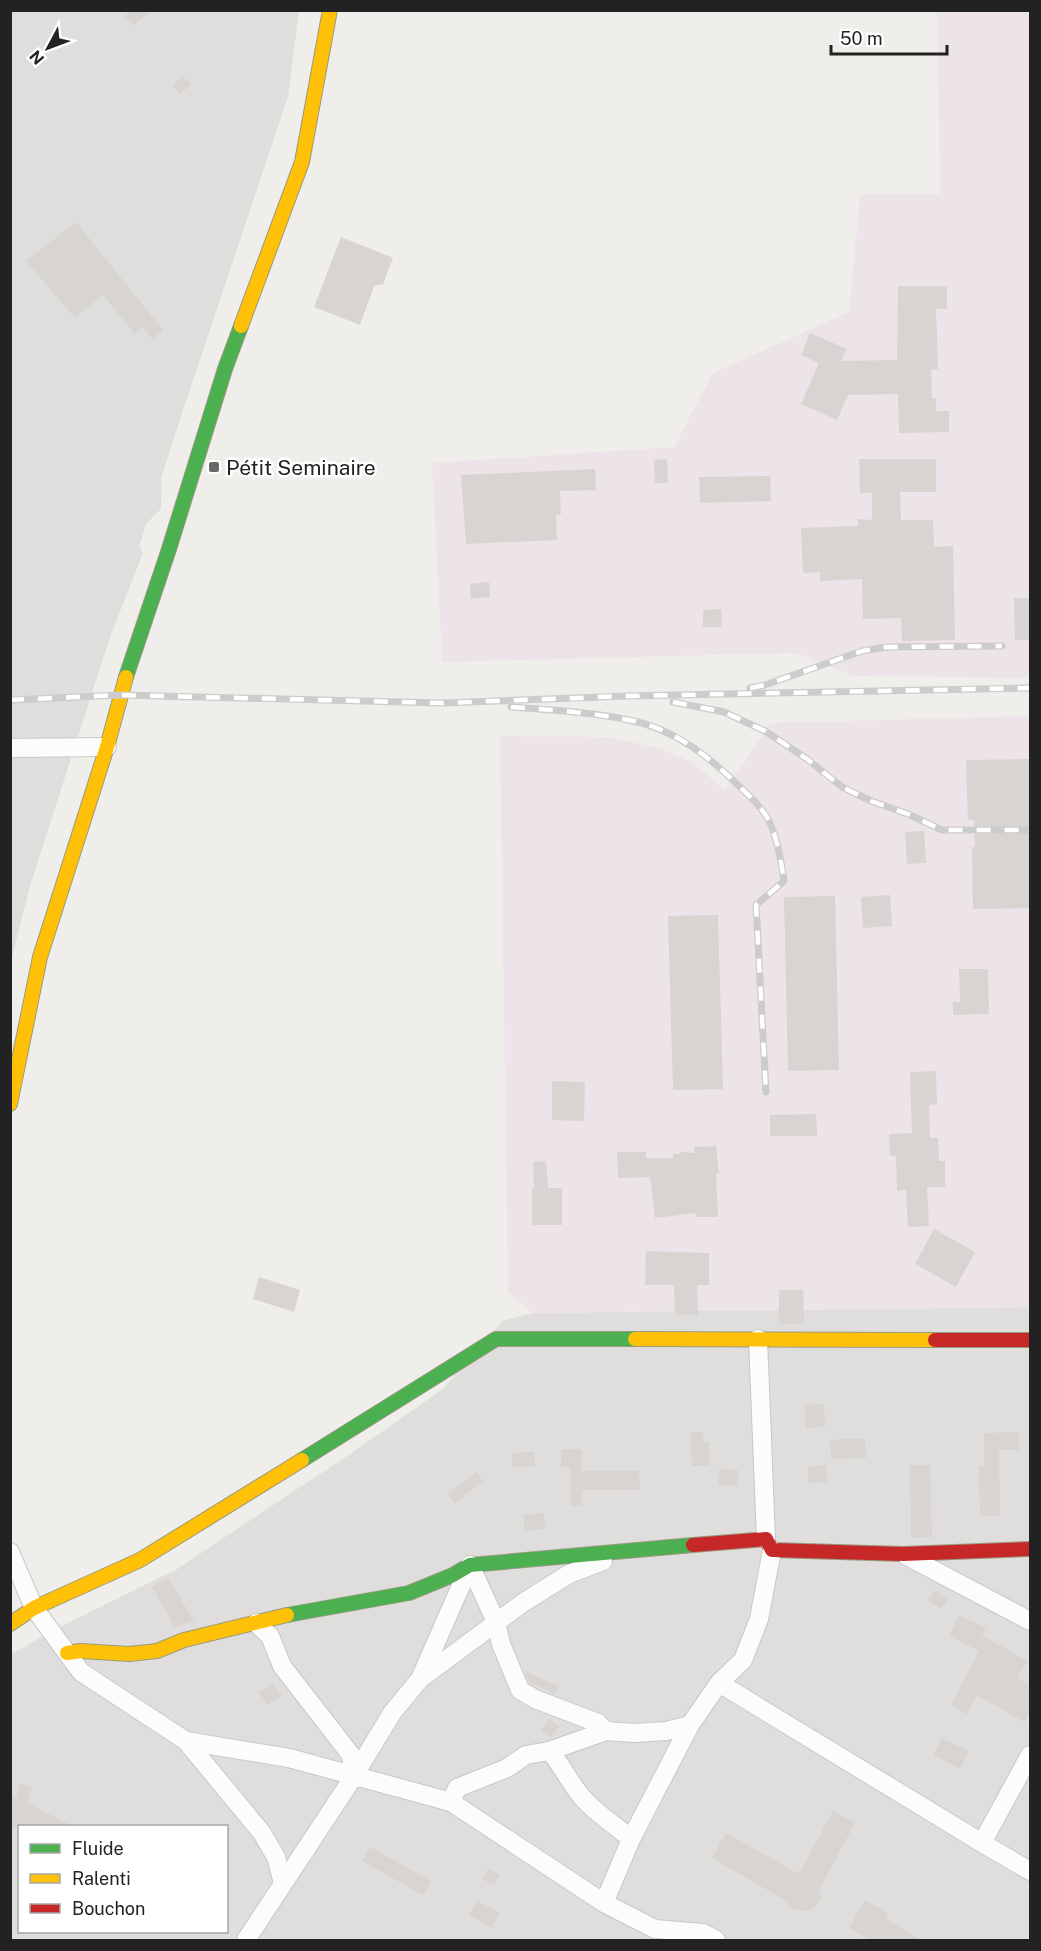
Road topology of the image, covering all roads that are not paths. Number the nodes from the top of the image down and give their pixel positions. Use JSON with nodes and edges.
{"nodes":[{"id":1,"x":330,"y":10,"type":"edge"},
{"id":2,"x":107,"y":747,"type":"junction"},
{"id":3,"x":10,"y":748,"type":"edge"},
{"id":4,"x":10,"y":1104,"type":"edge"},
{"id":5,"x":758,"y":1339,"type":"junction"},
{"id":6,"x":1030,"y":1340,"type":"edge"},
{"id":7,"x":769,"y":1544,"type":"junction"},
{"id":8,"x":1030,"y":1548,"type":"edge"},
{"id":9,"x":651,"y":1549,"type":"junction"},
{"id":10,"x":10,"y":1552,"type":"edge"},
{"id":11,"x":903,"y":1554,"type":"junction"},
{"id":12,"x":470,"y":1565,"type":"junction"},
{"id":13,"x":34,"y":1608,"type":"junction"},
{"id":14,"x":1030,"y":1621,"type":"edge"},
{"id":15,"x":496,"y":1622,"type":"junction"},
{"id":16,"x":256,"y":1623,"type":"junction"},
{"id":17,"x":10,"y":1624,"type":"edge"},
{"id":18,"x":67,"y":1653,"type":"junction"},
{"id":19,"x":420,"y":1679,"type":"junction"},
{"id":20,"x":719,"y":1683,"type":"junction"},
{"id":21,"x":690,"y":1725,"type":"junction"},
{"id":22,"x":606,"y":1731,"type":"junction"},
{"id":23,"x":186,"y":1741,"type":"junction"},
{"id":24,"x":549,"y":1751,"type":"junction"},
{"id":25,"x":1030,"y":1755,"type":"edge"},
{"id":26,"x":354,"y":1776,"type":"junction"},
{"id":27,"x":451,"y":1802,"type":"junction"},
{"id":28,"x":631,"y":1839,"type":"junction"},
{"id":29,"x":982,"y":1844,"type":"junction"},
{"id":30,"x":1030,"y":1871,"type":"edge"},
{"id":31,"x":283,"y":1883,"type":"junction"},
{"id":32,"x":604,"y":1903,"type":"junction"},
{"id":33,"x":706,"y":1938,"type":"edge"},
{"id":34,"x":246,"y":1941,"type":"edge"}],
"edges":[{"from":1,"to":2,"type":"street"},
{"from":2,"to":3,"type":"street"},
{"from":2,"to":4,"type":"street"},
{"from":5,"to":6,"type":"street"},
{"from":5,"to":7,"type":"street"},
{"from":5,"to":13,"type":"street"},
{"from":7,"to":9,"type":"street"},
{"from":7,"to":11,"type":"street"},
{"from":7,"to":20,"type":"street"},
{"from":8,"to":11,"type":"street"},
{"from":9,"to":12,"type":"street"},
{"from":9,"to":15,"type":"street"},
{"from":10,"to":13,"type":"street"},
{"from":11,"to":14,"type":"street"},
{"from":12,"to":15,"type":"street"},
{"from":12,"to":16,"type":"street"},
{"from":12,"to":19,"type":"street"},
{"from":13,"to":17,"type":"street"},
{"from":13,"to":18,"type":"street"},
{"from":15,"to":19,"type":"street"},
{"from":15,"to":22,"type":"street"},
{"from":16,"to":18,"type":"street"},
{"from":16,"to":26,"type":"street"},
{"from":18,"to":23,"type":"street"},
{"from":19,"to":26,"type":"street"},
{"from":20,"to":21,"type":"street"},
{"from":20,"to":29,"type":"street"},
{"from":21,"to":22,"type":"street"},
{"from":21,"to":28,"type":"street"},
{"from":22,"to":24,"type":"street"},
{"from":23,"to":26,"type":"street"},
{"from":23,"to":31,"type":"street"},
{"from":24,"to":27,"type":"street"},
{"from":24,"to":28,"type":"street"},
{"from":25,"to":29,"type":"street"},
{"from":26,"to":27,"type":"street"},
{"from":26,"to":31,"type":"street"},
{"from":27,"to":32,"type":"street"},
{"from":28,"to":32,"type":"street"},
{"from":29,"to":30,"type":"street"},
{"from":31,"to":34,"type":"street"},
{"from":32,"to":33,"type":"street"}]}
